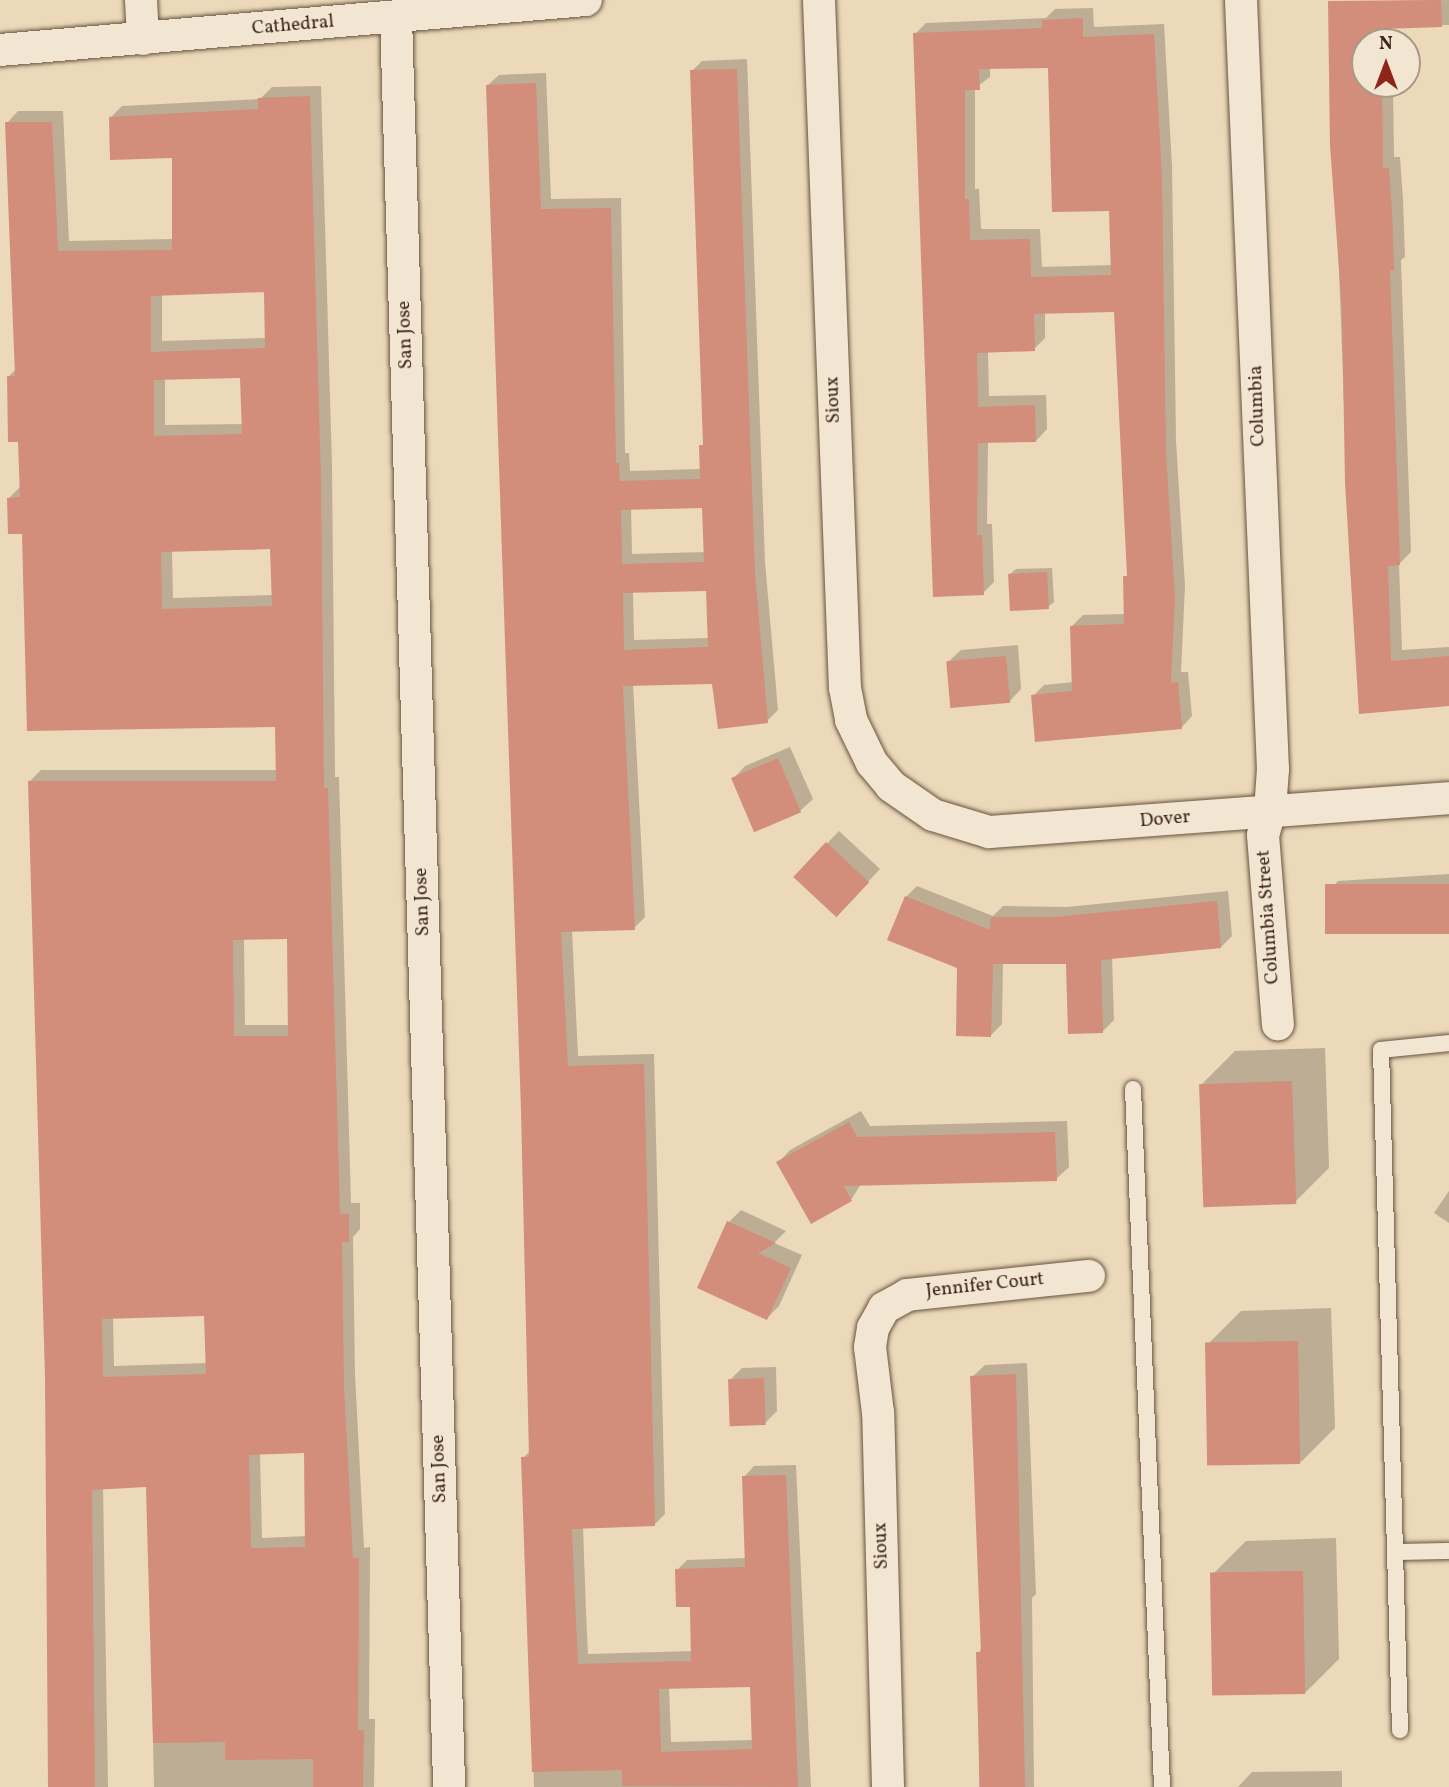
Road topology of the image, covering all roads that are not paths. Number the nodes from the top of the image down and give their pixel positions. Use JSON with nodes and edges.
{"nodes":[{"id":1,"x":141,"y":0,"type":"edge"},
{"id":2,"x":586,"y":0,"type":"edge"},
{"id":3,"x":819,"y":0,"type":"edge"},
{"id":4,"x":1241,"y":0,"type":"edge"},
{"id":5,"x":396,"y":17,"type":"junction"},
{"id":6,"x":143,"y":39,"type":"junction"},
{"id":7,"x":0,"y":50,"type":"edge"},
{"id":8,"x":891,"y":786,"type":"joint"},
{"id":9,"x":1449,"y":797,"type":"edge"},
{"id":10,"x":1270,"y":811,"type":"junction"},
{"id":11,"x":1278,"y":1024,"type":"dead end"},
{"id":12,"x":1449,"y":1043,"type":"edge"},
{"id":13,"x":1133,"y":1089,"type":"dead end"},
{"id":14,"x":1089,"y":1276,"type":"dead end"},
{"id":15,"x":884,"y":1308,"type":"joint"},
{"id":16,"x":1449,"y":1551,"type":"edge"},
{"id":17,"x":1395,"y":1552,"type":"junction"},
{"id":18,"x":1400,"y":1730,"type":"dead end"},
{"id":19,"x":449,"y":1787,"type":"edge"},
{"id":20,"x":888,"y":1787,"type":"edge"},
{"id":21,"x":1162,"y":1787,"type":"edge"}],
"edges":[{"from":1,"to":6,"type":"street"},
{"from":2,"to":5,"type":"street","name":"Cathedral"},
{"from":3,"to":8,"type":"street","name":"Sioux"},
{"from":4,"to":10,"type":"street","name":"Columbia"},
{"from":5,"to":6,"type":"street","name":"Cathedral"},
{"from":5,"to":19,"type":"street","name":"San Jose"},
{"from":6,"to":7,"type":"street","name":"Cathedral"},
{"from":8,"to":10,"type":"street","name":"Dover"},
{"from":9,"to":10,"type":"street","name":"Dover"},
{"from":10,"to":11,"type":"street","name":"Columbia Street"},
{"from":12,"to":17,"type":"lane"},
{"from":13,"to":21,"type":"lane"},
{"from":14,"to":15,"type":"street","name":"Jennifer Court"},
{"from":15,"to":20,"type":"street","name":"Sioux"},
{"from":16,"to":17,"type":"lane"},
{"from":17,"to":18,"type":"lane"}]}
